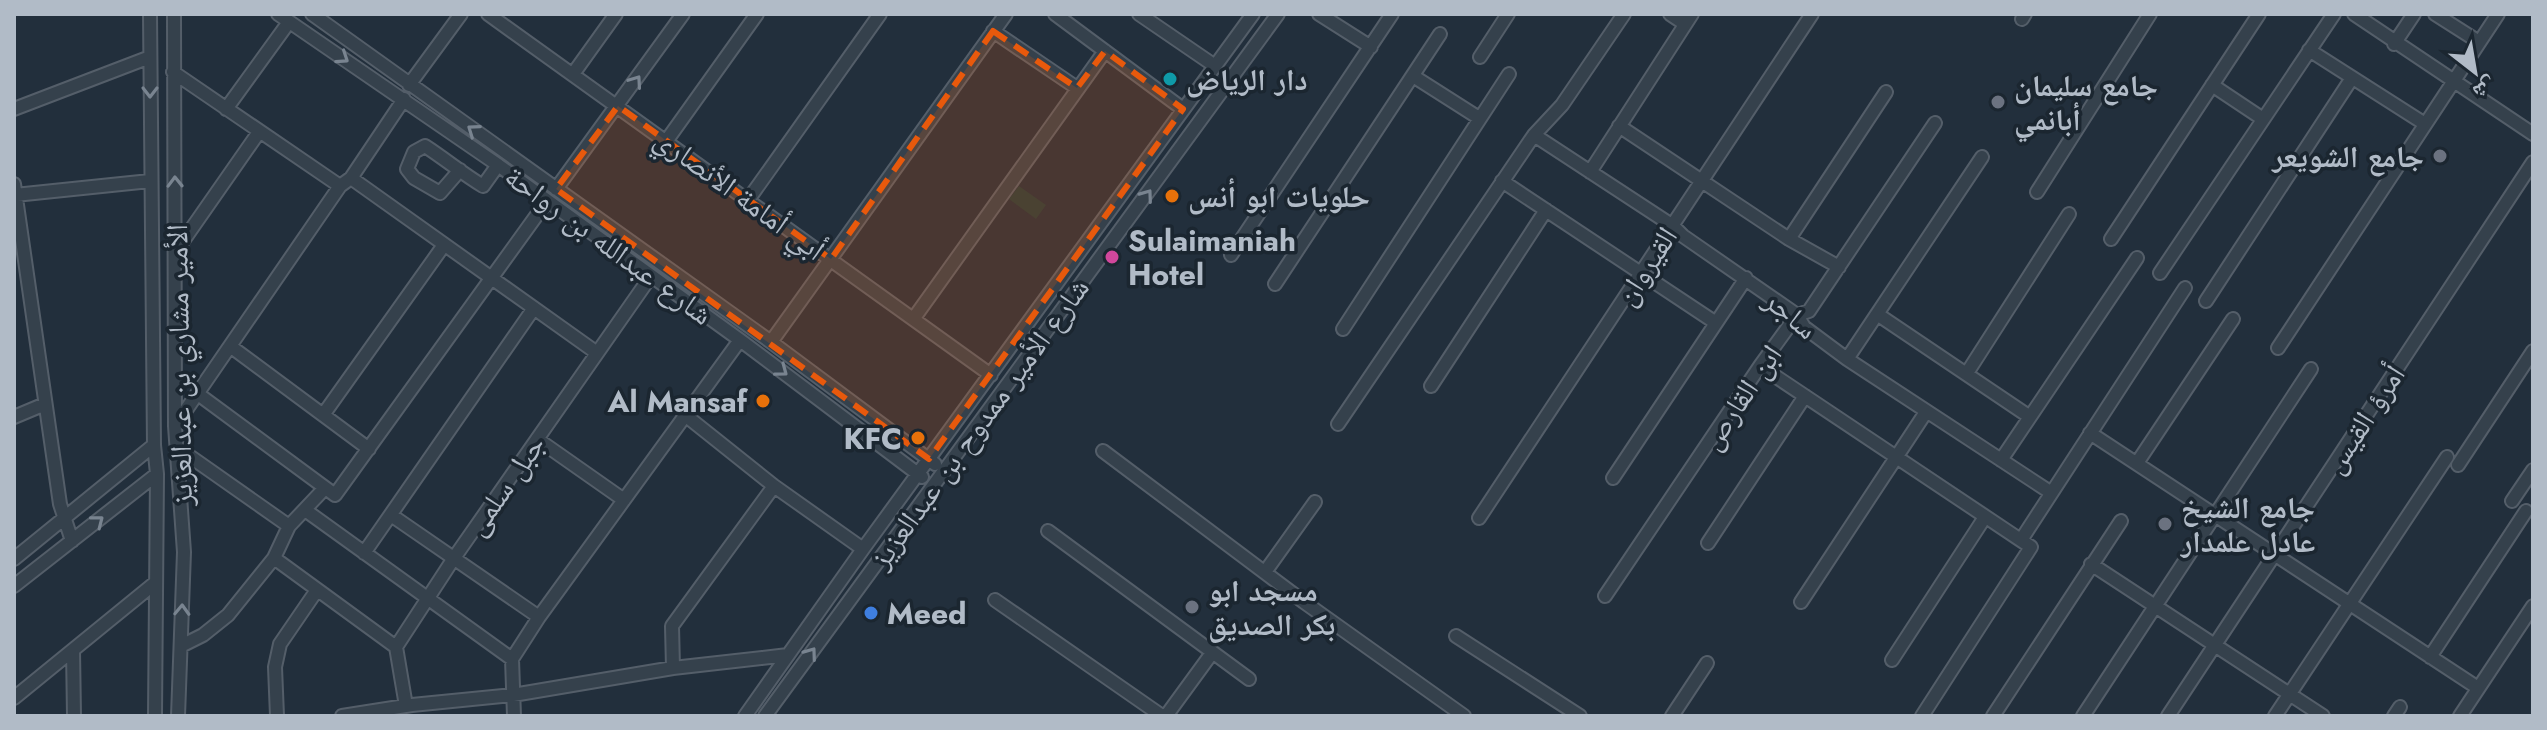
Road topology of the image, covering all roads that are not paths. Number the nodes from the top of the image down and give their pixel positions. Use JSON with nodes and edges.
{"nodes":[{"id":1,"x":150,"y":14,"type":"edge"},
{"id":2,"x":174,"y":14,"type":"edge"},
{"id":3,"x":312,"y":14,"type":"edge"},
{"id":4,"x":461,"y":14,"type":"edge"},
{"id":5,"x":488,"y":14,"type":"edge"},
{"id":6,"x":616,"y":14,"type":"edge"},
{"id":7,"x":683,"y":14,"type":"edge"},
{"id":8,"x":757,"y":14,"type":"edge"},
{"id":9,"x":880,"y":14,"type":"edge"},
{"id":10,"x":1006,"y":14,"type":"edge"},
{"id":11,"x":1055,"y":14,"type":"edge"},
{"id":12,"x":1139,"y":14,"type":"edge"},
{"id":13,"x":1253,"y":14,"type":"edge"},
{"id":14,"x":1278,"y":14,"type":"edge"},
{"id":15,"x":1319,"y":14,"type":"edge"},
{"id":16,"x":1392,"y":14,"type":"edge"},
{"id":17,"x":1508,"y":14,"type":"edge"},
{"id":18,"x":1624,"y":14,"type":"edge"},
{"id":19,"x":1670,"y":14,"type":"edge"},
{"id":20,"x":1812,"y":14,"type":"edge"},
{"id":21,"x":2150,"y":14,"type":"edge"},
{"id":22,"x":2259,"y":14,"type":"edge"},
{"id":23,"x":2334,"y":14,"type":"edge"},
{"id":24,"x":2354,"y":14,"type":"edge"},
{"id":25,"x":2414,"y":14,"type":"edge"},
{"id":26,"x":2435,"y":14,"type":"edge"},
{"id":27,"x":2498,"y":14,"type":"edge"},
{"id":28,"x":283,"y":18,"type":"edge"},
{"id":29,"x":1688,"y":19,"type":"edge"},
{"id":30,"x":993,"y":31,"type":"junction"},
{"id":31,"x":1440,"y":34,"type":"dead end"},
{"id":32,"x":2479,"y":42,"type":"junction"},
{"id":33,"x":2394,"y":44,"type":"junction"},
{"id":34,"x":1371,"y":47,"type":"junction"},
{"id":35,"x":2309,"y":50,"type":"junction"},
{"id":36,"x":1105,"y":51,"type":"junction"},
{"id":37,"x":150,"y":57,"type":"junction"},
{"id":38,"x":1480,"y":57,"type":"dead end"},
{"id":39,"x":1215,"y":66,"type":"junction"},
{"id":40,"x":173,"y":72,"type":"junction"},
{"id":41,"x":573,"y":74,"type":"junction"},
{"id":42,"x":1509,"y":74,"type":"dead end"},
{"id":43,"x":1413,"y":76,"type":"junction"},
{"id":44,"x":2352,"y":78,"type":"junction"},
{"id":45,"x":2453,"y":81,"type":"junction"},
{"id":46,"x":409,"y":85,"type":"junction"},
{"id":47,"x":2212,"y":85,"type":"junction"},
{"id":48,"x":1077,"y":88,"type":"junction"},
{"id":49,"x":1886,"y":92,"type":"dead end"},
{"id":50,"x":404,"y":99,"type":"junction"},
{"id":51,"x":618,"y":106,"type":"junction"},
{"id":52,"x":14,"y":109,"type":"edge"},
{"id":53,"x":226,"y":109,"type":"junction"},
{"id":54,"x":1183,"y":109,"type":"junction"},
{"id":55,"x":1479,"y":118,"type":"junction"},
{"id":56,"x":2263,"y":119,"type":"junction"},
{"id":57,"x":1935,"y":123,"type":"dead end"},
{"id":58,"x":2425,"y":124,"type":"junction"},
{"id":59,"x":1619,"y":126,"type":"junction"},
{"id":60,"x":259,"y":132,"type":"junction"},
{"id":61,"x":2533,"y":134,"type":"edge"},
{"id":62,"x":1534,"y":135,"type":"junction"},
{"id":63,"x":667,"y":140,"type":"junction"},
{"id":64,"x":1982,"y":157,"type":"dead end"},
{"id":65,"x":2533,"y":162,"type":"edge"},
{"id":66,"x":498,"y":165,"type":"junction"},
{"id":67,"x":460,"y":170,"type":"dead end"},
{"id":68,"x":1590,"y":172,"type":"junction"},
{"id":69,"x":150,"y":181,"type":"junction"},
{"id":70,"x":1502,"y":181,"type":"junction"},
{"id":71,"x":1702,"y":181,"type":"junction"},
{"id":72,"x":346,"y":182,"type":"junction"},
{"id":73,"x":15,"y":189,"type":"edge"},
{"id":74,"x":556,"y":189,"type":"junction"},
{"id":75,"x":2037,"y":192,"type":"dead end"},
{"id":76,"x":748,"y":200,"type":"junction"},
{"id":77,"x":547,"y":201,"type":"junction"},
{"id":78,"x":1546,"y":210,"type":"junction"},
{"id":79,"x":2069,"y":214,"type":"dead end"},
{"id":80,"x":1673,"y":226,"type":"junction"},
{"id":81,"x":1789,"y":239,"type":"junction"},
{"id":82,"x":2111,"y":239,"type":"dead end"},
{"id":83,"x":444,"y":245,"type":"junction"},
{"id":84,"x":176,"y":251,"type":"junction"},
{"id":85,"x":1231,"y":255,"type":"dead end"},
{"id":86,"x":2137,"y":258,"type":"dead end"},
{"id":87,"x":831,"y":259,"type":"junction"},
{"id":88,"x":1839,"y":267,"type":"junction"},
{"id":89,"x":1641,"y":273,"type":"junction"},
{"id":90,"x":2160,"y":273,"type":"dead end"},
{"id":91,"x":651,"y":276,"type":"junction"},
{"id":92,"x":492,"y":277,"type":"junction"},
{"id":93,"x":1746,"y":278,"type":"junction"},
{"id":94,"x":1275,"y":284,"type":"dead end"},
{"id":95,"x":2185,"y":288,"type":"dead end"},
{"id":96,"x":2206,"y":301,"type":"dead end"},
{"id":97,"x":534,"y":308,"type":"junction"},
{"id":98,"x":1877,"y":314,"type":"junction"},
{"id":99,"x":1797,"y":315,"type":"junction"},
{"id":100,"x":914,"y":318,"type":"junction"},
{"id":101,"x":2233,"y":319,"type":"dead end"},
{"id":102,"x":1716,"y":323,"type":"junction"},
{"id":103,"x":1343,"y":329,"type":"dead end"},
{"id":104,"x":740,"y":340,"type":"junction"},
{"id":105,"x":771,"y":342,"type":"junction"},
{"id":106,"x":230,"y":346,"type":"junction"},
{"id":107,"x":2278,"y":348,"type":"dead end"},
{"id":108,"x":2533,"y":351,"type":"edge"},
{"id":109,"x":597,"y":353,"type":"junction"},
{"id":110,"x":1847,"y":359,"type":"junction"},
{"id":111,"x":1760,"y":366,"type":"junction"},
{"id":112,"x":2311,"y":369,"type":"dead end"},
{"id":113,"x":1967,"y":373,"type":"junction"},
{"id":114,"x":991,"y":375,"type":"junction"},
{"id":115,"x":1431,"y":386,"type":"dead end"},
{"id":116,"x":198,"y":394,"type":"junction"},
{"id":117,"x":1805,"y":396,"type":"junction"},
{"id":118,"x":45,"y":404,"type":"junction"},
{"id":119,"x":1926,"y":412,"type":"junction"},
{"id":120,"x":323,"y":415,"type":"junction"},
{"id":121,"x":685,"y":415,"type":"junction"},
{"id":122,"x":14,"y":417,"type":"edge"},
{"id":123,"x":2030,"y":417,"type":"junction"},
{"id":124,"x":1338,"y":424,"type":"dead end"},
{"id":125,"x":175,"y":426,"type":"junction"},
{"id":126,"x":2090,"y":433,"type":"junction"},
{"id":127,"x":537,"y":439,"type":"junction"},
{"id":128,"x":154,"y":445,"type":"junction"},
{"id":129,"x":178,"y":448,"type":"junction"},
{"id":130,"x":369,"y":449,"type":"junction"},
{"id":131,"x":1103,"y":451,"type":"dead end"},
{"id":132,"x":1897,"y":456,"type":"junction"},
{"id":133,"x":2447,"y":457,"type":"dead end"},
{"id":134,"x":929,"y":459,"type":"junction"},
{"id":135,"x":2001,"y":460,"type":"junction"},
{"id":136,"x":2137,"y":463,"type":"junction"},
{"id":137,"x":2458,"y":465,"type":"dead end"},
{"id":138,"x":2533,"y":470,"type":"edge"},
{"id":139,"x":944,"y":471,"type":"junction"},
{"id":140,"x":157,"y":474,"type":"junction"},
{"id":141,"x":918,"y":474,"type":"junction"},
{"id":142,"x":1613,"y":478,"type":"dead end"},
{"id":143,"x":934,"y":485,"type":"junction"},
{"id":144,"x":774,"y":486,"type":"junction"},
{"id":145,"x":330,"y":492,"type":"junction"},
{"id":146,"x":2050,"y":492,"type":"junction"},
{"id":147,"x":624,"y":500,"type":"junction"},
{"id":148,"x":2512,"y":501,"type":"dead end"},
{"id":149,"x":1315,"y":502,"type":"dead end"},
{"id":150,"x":305,"y":510,"type":"junction"},
{"id":151,"x":2526,"y":511,"type":"dead end"},
{"id":152,"x":391,"y":515,"type":"junction"},
{"id":153,"x":2215,"y":516,"type":"junction"},
{"id":154,"x":1985,"y":517,"type":"junction"},
{"id":155,"x":1479,"y":518,"type":"dead end"},
{"id":156,"x":63,"y":519,"type":"junction"},
{"id":157,"x":2121,"y":521,"type":"dead end"},
{"id":158,"x":289,"y":526,"type":"junction"},
{"id":159,"x":1048,"y":531,"type":"dead end"},
{"id":160,"x":72,"y":541,"type":"junction"},
{"id":161,"x":1708,"y":543,"type":"dead end"},
{"id":162,"x":2026,"y":544,"type":"junction"},
{"id":163,"x":863,"y":549,"type":"junction"},
{"id":164,"x":364,"y":553,"type":"junction"},
{"id":165,"x":2275,"y":554,"type":"junction"},
{"id":166,"x":274,"y":558,"type":"junction"},
{"id":167,"x":454,"y":558,"type":"junction"},
{"id":168,"x":14,"y":559,"type":"edge"},
{"id":169,"x":2091,"y":564,"type":"junction"},
{"id":170,"x":1265,"y":572,"type":"junction"},
{"id":171,"x":155,"y":583,"type":"junction"},
{"id":172,"x":14,"y":586,"type":"edge"},
{"id":173,"x":317,"y":590,"type":"junction"},
{"id":174,"x":1605,"y":596,"type":"dead end"},
{"id":175,"x":426,"y":600,"type":"junction"},
{"id":176,"x":995,"y":600,"type":"dead end"},
{"id":177,"x":1801,"y":602,"type":"dead end"},
{"id":178,"x":2348,"y":603,"type":"junction"},
{"id":179,"x":2533,"y":606,"type":"edge"},
{"id":180,"x":2155,"y":607,"type":"junction"},
{"id":181,"x":539,"y":617,"type":"junction"},
{"id":182,"x":1456,"y":636,"type":"dead end"},
{"id":183,"x":181,"y":646,"type":"junction"},
{"id":184,"x":2214,"y":646,"type":"junction"},
{"id":185,"x":396,"y":647,"type":"junction"},
{"id":186,"x":73,"y":650,"type":"junction"},
{"id":187,"x":1212,"y":653,"type":"junction"},
{"id":188,"x":788,"y":655,"type":"junction"},
{"id":189,"x":2430,"y":657,"type":"junction"},
{"id":190,"x":512,"y":659,"type":"junction"},
{"id":191,"x":1892,"y":660,"type":"dead end"},
{"id":192,"x":1707,"y":663,"type":"dead end"},
{"id":193,"x":673,"y":668,"type":"junction"},
{"id":194,"x":1249,"y":679,"type":"dead end"},
{"id":195,"x":2478,"y":688,"type":"junction"},
{"id":196,"x":2289,"y":694,"type":"junction"},
{"id":197,"x":513,"y":695,"type":"junction"},
{"id":198,"x":14,"y":698,"type":"edge"},
{"id":199,"x":406,"y":706,"type":"junction"},
{"id":200,"x":74,"y":716,"type":"edge"},
{"id":201,"x":155,"y":716,"type":"edge"},
{"id":202,"x":178,"y":716,"type":"edge"},
{"id":203,"x":277,"y":716,"type":"edge"},
{"id":204,"x":342,"y":716,"type":"edge"},
{"id":205,"x":514,"y":716,"type":"edge"},
{"id":206,"x":745,"y":716,"type":"edge"},
{"id":207,"x":765,"y":716,"type":"edge"},
{"id":208,"x":1164,"y":716,"type":"edge"},
{"id":209,"x":1464,"y":716,"type":"edge"},
{"id":210,"x":1580,"y":716,"type":"edge"},
{"id":211,"x":1672,"y":716,"type":"edge"},
{"id":212,"x":1922,"y":716,"type":"edge"},
{"id":213,"x":1993,"y":716,"type":"edge"},
{"id":214,"x":2083,"y":716,"type":"edge"},
{"id":215,"x":2168,"y":716,"type":"edge"},
{"id":216,"x":2275,"y":716,"type":"edge"},
{"id":217,"x":2323,"y":716,"type":"edge"},
{"id":218,"x":2460,"y":716,"type":"edge"}],
"edges":[{"from":1,"to":37,"type":"street"},
{"from":2,"to":40,"type":"street","name":"الأمير مشاري بن عبدالعزيز"},
{"from":3,"to":46,"type":"street","name":"شارع عبدالله بن رواحة"},
{"from":4,"to":46,"type":"street"},
{"from":5,"to":41,"type":"street","name":"أبي أمامة الأنصاري"},
{"from":6,"to":41,"type":"street"},
{"from":51,"to":7,"type":"street","one_way":true},
{"from":8,"to":63,"type":"street"},
{"from":9,"to":76,"type":"street"},
{"from":10,"to":30,"type":"street"},
{"from":11,"to":36,"type":"street"},
{"from":12,"to":39,"type":"street"},
{"from":13,"to":39,"type":"street","name":"شارع الأمير ممدوح بن عبدالعزيز"},
{"from":139,"to":14,"type":"street","name":"شارع الأمير ممدوح بن عبدالعزيز","one_way":true},
{"from":15,"to":34,"type":"street"},
{"from":16,"to":34,"type":"street"},
{"from":17,"to":38,"type":"street"},
{"from":18,"to":62,"type":"street"},
{"from":19,"to":29,"type":"street"},
{"from":20,"to":71,"type":"street","name":"القيروان"},
{"from":21,"to":75,"type":"street"},
{"from":22,"to":47,"type":"street"},
{"from":23,"to":35,"type":"street"},
{"from":24,"to":33,"type":"street"},
{"from":25,"to":33,"type":"street"},
{"from":26,"to":32,"type":"street"},
{"from":27,"to":32,"type":"street"},
{"from":28,"to":50,"type":"street","name":"شارع عبدالله بن رواحة","one_way":true},
{"from":28,"to":53,"type":"street"},
{"from":29,"to":59,"type":"street"},
{"from":30,"to":48,"type":"street"},
{"from":30,"to":87,"type":"street"},
{"from":31,"to":43,"type":"street"},
{"from":32,"to":45,"type":"street"},
{"from":33,"to":45,"type":"street"},
{"from":34,"to":85,"type":"street"},
{"from":35,"to":44,"type":"street"},
{"from":35,"to":56,"type":"street"},
{"from":36,"to":48,"type":"street"},
{"from":36,"to":54,"type":"street"},
{"from":37,"to":52,"type":"street"},
{"from":37,"to":69,"type":"street","one_way":true},
{"from":39,"to":54,"type":"street","name":"شارع الأمير ممدوح بن عبدالعزيز"},
{"from":40,"to":53,"type":"street"},
{"from":84,"to":40,"type":"street","name":"الأمير مشاري بن عبدالعزيز","one_way":true},
{"from":41,"to":51,"type":"street","name":"أبي أمامة الأنصاري"},
{"from":42,"to":55,"type":"street"},
{"from":43,"to":55,"type":"street"},
{"from":43,"to":94,"type":"street"},
{"from":44,"to":58,"type":"street"},
{"from":44,"to":96,"type":"street"},
{"from":45,"to":58,"type":"street"},
{"from":45,"to":61,"type":"street"},
{"from":74,"to":46,"type":"street","name":"شارع عبدالله بن رواحة","one_way":true},
{"from":47,"to":56,"type":"street"},
{"from":47,"to":82,"type":"street"},
{"from":48,"to":100,"type":"street"},
{"from":49,"to":81,"type":"street"},
{"from":50,"to":66,"type":"street","name":"شارع عبدالله بن رواحة"},
{"from":50,"to":72,"type":"street"},
{"from":51,"to":63,"type":"street","name":"أبي أمامة الأنصاري"},
{"from":51,"to":74,"type":"street"},
{"from":53,"to":60,"type":"street"},
{"from":54,"to":114,"type":"street","name":"شارع الأمير ممدوح بن عبدالعزيز"},
{"from":55,"to":103,"type":"street"},
{"from":56,"to":90,"type":"street"},
{"from":57,"to":88,"type":"street","name":"ابن القارص"},
{"from":58,"to":107,"type":"street"},
{"from":59,"to":68,"type":"street"},
{"from":59,"to":71,"type":"street"},
{"from":60,"to":72,"type":"street"},
{"from":60,"to":84,"type":"street"},
{"from":62,"to":68,"type":"street","name":"ساجر"},
{"from":62,"to":70,"type":"street"},
{"from":63,"to":76,"type":"street","name":"أبي أمامة الأنصاري"},
{"from":64,"to":98,"type":"street"},
{"from":65,"to":165,"type":"street","name":"أمرؤ القيس"},
{"from":66,"to":67,"type":"street"},
{"from":66,"to":77,"type":"street","name":"شارع عبدالله بن رواحة"},
{"from":68,"to":80,"type":"street","name":"ساجر"},
{"from":69,"to":73,"type":"street"},
{"from":69,"to":128,"type":"street"},
{"from":70,"to":78,"type":"street"},
{"from":70,"to":124,"type":"street"},
{"from":71,"to":80,"type":"street","name":"القيروان"},
{"from":71,"to":81,"type":"street"},
{"from":72,"to":83,"type":"street"},
{"from":72,"to":106,"type":"street"},
{"from":73,"to":118,"type":"street"},
{"from":74,"to":105,"type":"street","name":"شارع عبدالله بن رواحة"},
{"from":76,"to":87,"type":"street","name":"أبي أمامة الأنصاري"},
{"from":77,"to":91,"type":"street","name":"شارع عبدالله بن رواحة"},
{"from":77,"to":92,"type":"street"},
{"from":78,"to":89,"type":"street"},
{"from":78,"to":115,"type":"street"},
{"from":79,"to":113,"type":"street"},
{"from":80,"to":89,"type":"street","name":"القيروان"},
{"from":80,"to":93,"type":"street","name":"ساجر"},
{"from":81,"to":88,"type":"street"},
{"from":83,"to":92,"type":"street"},
{"from":83,"to":120,"type":"street"},
{"from":84,"to":125,"type":"street","name":"الأمير مشاري بن عبدالعزيز"},
{"from":86,"to":123,"type":"street"},
{"from":87,"to":100,"type":"street","name":"أبي أمامة الأنصاري"},
{"from":87,"to":105,"type":"street"},
{"from":88,"to":99,"type":"street","name":"ابن القارص"},
{"from":89,"to":102,"type":"street"},
{"from":89,"to":155,"type":"street","name":"القيروان"},
{"from":91,"to":104,"type":"street","name":"شارع عبدالله بن رواحة"},
{"from":91,"to":109,"type":"street","name":"جبل سلمى"},
{"from":92,"to":97,"type":"street"},
{"from":92,"to":130,"type":"street"},
{"from":93,"to":99,"type":"street","name":"ساجر"},
{"from":93,"to":102,"type":"street"},
{"from":95,"to":126,"type":"street"},
{"from":97,"to":109,"type":"street"},
{"from":97,"to":152,"type":"street"},
{"from":98,"to":110,"type":"street"},
{"from":98,"to":113,"type":"street"},
{"from":99,"to":110,"type":"street","name":"ساجر"},
{"from":99,"to":111,"type":"street","name":"ابن القارص"},
{"from":100,"to":114,"type":"street","name":"أبي أمامة الأنصاري"},
{"from":101,"to":136,"type":"street"},
{"from":102,"to":142,"type":"street"},
{"from":104,"to":121,"type":"street"},
{"from":104,"to":141,"type":"street","name":"شارع عبدالله بن رواحة","one_way":true},
{"from":105,"to":134,"type":"street","name":"شارع عبدالله بن رواحة"},
{"from":106,"to":116,"type":"street"},
{"from":106,"to":120,"type":"street"},
{"from":108,"to":137,"type":"street"},
{"from":109,"to":127,"type":"street","name":"جبل سلمى"},
{"from":110,"to":119,"type":"street","name":"ساجر"},
{"from":111,"to":117,"type":"street"},
{"from":111,"to":174,"type":"street","name":"ابن القارص"},
{"from":112,"to":153,"type":"street"},
{"from":113,"to":123,"type":"street"},
{"from":114,"to":134,"type":"street","name":"شارع الأمير ممدوح بن عبدالعزيز"},
{"from":116,"to":125,"type":"street"},
{"from":116,"to":145,"type":"street"},
{"from":117,"to":132,"type":"street"},
{"from":117,"to":161,"type":"street"},
{"from":118,"to":122,"type":"street"},
{"from":118,"to":156,"type":"street"},
{"from":119,"to":132,"type":"street"},
{"from":119,"to":135,"type":"street","name":"ساجر"},
{"from":120,"to":130,"type":"street"},
{"from":121,"to":144,"type":"street"},
{"from":121,"to":147,"type":"street"},
{"from":123,"to":135,"type":"street"},
{"from":125,"to":129,"type":"street","name":"الأمير مشاري بن عبدالعزيز"},
{"from":126,"to":136,"type":"street"},
{"from":126,"to":146,"type":"street"},
{"from":127,"to":147,"type":"street"},
{"from":127,"to":167,"type":"street","name":"جبل سلمى"},
{"from":128,"to":140,"type":"street"},
{"from":128,"to":156,"type":"street"},
{"from":129,"to":158,"type":"street"},
{"from":183,"to":129,"type":"street","name":"الأمير مشاري بن عبدالعزيز","one_way":true},
{"from":130,"to":145,"type":"street"},
{"from":131,"to":170,"type":"street"},
{"from":132,"to":154,"type":"street"},
{"from":132,"to":177,"type":"street"},
{"from":133,"to":178,"type":"street"},
{"from":134,"to":139,"type":"street","name":"شارع عبدالله بن رواحة"},
{"from":134,"to":141,"type":"street","name":"شارع الأمير ممدوح بن عبدالعزيز"},
{"from":135,"to":146,"type":"street","name":"ساجر"},
{"from":136,"to":153,"type":"street"},
{"from":138,"to":148,"type":"street"},
{"from":139,"to":143,"type":"street","name":"شارع الأمير ممدوح بن عبدالعزيز"},
{"from":160,"to":140,"type":"street","one_way":true},
{"from":140,"to":171,"type":"street"},
{"from":141,"to":143,"type":"street","name":"شارع عبدالله بن رواحة"},
{"from":141,"to":163,"type":"street","name":"شارع الأمير ممدوح بن عبدالعزيز"},
{"from":207,"to":143,"type":"street","name":"شارع الأمير ممدوح بن عبدالعزيز","one_way":true},
{"from":144,"to":163,"type":"street"},
{"from":144,"to":193,"type":"street"},
{"from":145,"to":150,"type":"street"},
{"from":146,"to":162,"type":"street"},
{"from":147,"to":181,"type":"street"},
{"from":149,"to":170,"type":"street"},
{"from":150,"to":158,"type":"street"},
{"from":150,"to":164,"type":"street"},
{"from":151,"to":189,"type":"street"},
{"from":152,"to":164,"type":"street"},
{"from":152,"to":167,"type":"street"},
{"from":153,"to":165,"type":"street"},
{"from":153,"to":180,"type":"street"},
{"from":154,"to":162,"type":"street"},
{"from":154,"to":191,"type":"street"},
{"from":156,"to":160,"type":"street"},
{"from":156,"to":168,"type":"street"},
{"from":157,"to":169,"type":"street"},
{"from":158,"to":166,"type":"street"},
{"from":159,"to":187,"type":"street"},
{"from":160,"to":172,"type":"street"},
{"from":162,"to":212,"type":"street"},
{"from":163,"to":188,"type":"street","name":"شارع الأمير ممدوح بن عبدالعزيز"},
{"from":164,"to":175,"type":"street"},
{"from":165,"to":178,"type":"street"},
{"from":165,"to":184,"type":"street","name":"أمرؤ القيس"},
{"from":166,"to":173,"type":"street"},
{"from":166,"to":183,"type":"street"},
{"from":167,"to":175,"type":"street","name":"جبل سلمى"},
{"from":167,"to":181,"type":"street"},
{"from":169,"to":180,"type":"street"},
{"from":169,"to":213,"type":"street"},
{"from":170,"to":209,"type":"street"},
{"from":171,"to":186,"type":"street"},
{"from":171,"to":201,"type":"street"},
{"from":173,"to":185,"type":"street"},
{"from":173,"to":203,"type":"street"},
{"from":175,"to":185,"type":"street","name":"جبل سلمى"},
{"from":175,"to":190,"type":"street"},
{"from":176,"to":208,"type":"street"},
{"from":178,"to":189,"type":"street"},
{"from":178,"to":196,"type":"street"},
{"from":179,"to":195,"type":"street"},
{"from":180,"to":184,"type":"street"},
{"from":180,"to":214,"type":"street"},
{"from":181,"to":190,"type":"street"},
{"from":182,"to":210,"type":"street"},
{"from":183,"to":202,"type":"street","name":"الأمير مشاري بن عبدالعزيز"},
{"from":184,"to":196,"type":"street"},
{"from":184,"to":215,"type":"street","name":"أمرؤ القيس"},
{"from":185,"to":199,"type":"street"},
{"from":186,"to":198,"type":"street"},
{"from":186,"to":200,"type":"street"},
{"from":187,"to":194,"type":"street"},
{"from":187,"to":208,"type":"street"},
{"from":188,"to":193,"type":"street"},
{"from":188,"to":206,"type":"street","name":"شارع الأمير ممدوح بن عبدالعزيز"},
{"from":189,"to":195,"type":"street"},
{"from":190,"to":197,"type":"street"},
{"from":192,"to":211,"type":"street"},
{"from":193,"to":197,"type":"street"},
{"from":195,"to":218,"type":"street"},
{"from":196,"to":216,"type":"street"},
{"from":196,"to":217,"type":"street"},
{"from":197,"to":199,"type":"street"},
{"from":197,"to":205,"type":"street"},
{"from":199,"to":204,"type":"street"}]}
